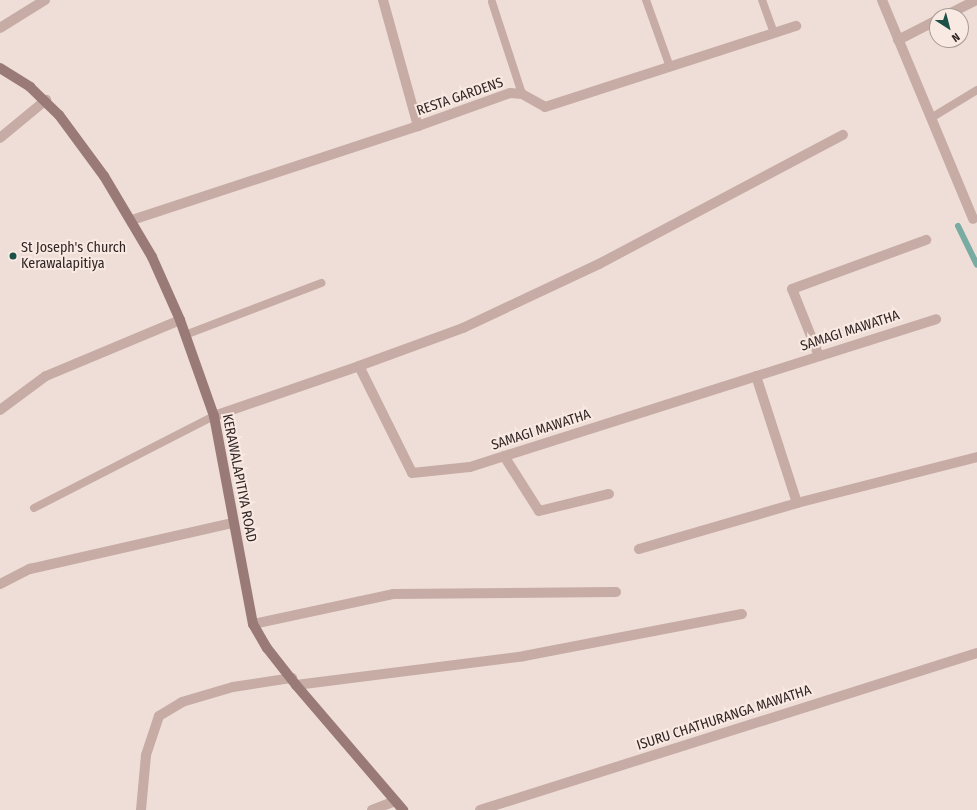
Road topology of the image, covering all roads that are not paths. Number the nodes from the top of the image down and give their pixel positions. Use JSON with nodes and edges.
{"nodes":[{"id":1,"x":45,"y":0,"type":"edge"},
{"id":2,"x":383,"y":0,"type":"edge"},
{"id":3,"x":646,"y":0,"type":"edge"},
{"id":4,"x":762,"y":0,"type":"edge"},
{"id":5,"x":882,"y":0,"type":"edge"},
{"id":6,"x":976,"y":0,"type":"edge"},
{"id":7,"x":492,"y":2,"type":"dead end"},
{"id":8,"x":960,"y":8,"type":"edge"},
{"id":9,"x":929,"y":24,"type":"edge"},
{"id":10,"x":796,"y":26,"type":"dead end"},
{"id":11,"x":0,"y":28,"type":"edge"},
{"id":12,"x":773,"y":31,"type":"junction"},
{"id":13,"x":898,"y":40,"type":"junction"},
{"id":14,"x":670,"y":67,"type":"junction"},
{"id":15,"x":0,"y":68,"type":"edge"},
{"id":16,"x":977,"y":90,"type":"edge"},
{"id":17,"x":522,"y":94,"type":"junction"},
{"id":18,"x":46,"y":100,"type":"junction"},
{"id":19,"x":931,"y":118,"type":"junction"},
{"id":20,"x":418,"y":126,"type":"junction"},
{"id":21,"x":843,"y":135,"type":"dead end"},
{"id":22,"x":0,"y":138,"type":"edge"},
{"id":23,"x":973,"y":219,"type":"dead end"},
{"id":24,"x":132,"y":220,"type":"junction"},
{"id":25,"x":926,"y":240,"type":"dead end"},
{"id":26,"x":321,"y":283,"type":"dead end"},
{"id":27,"x":936,"y":319,"type":"dead end"},
{"id":28,"x":180,"y":320,"type":"junction"},
{"id":29,"x":185,"y":335,"type":"junction"},
{"id":30,"x":819,"y":356,"type":"junction"},
{"id":31,"x":359,"y":366,"type":"junction"},
{"id":32,"x":756,"y":376,"type":"junction"},
{"id":33,"x":0,"y":410,"type":"edge"},
{"id":34,"x":214,"y":416,"type":"junction"},
{"id":35,"x":504,"y":456,"type":"junction"},
{"id":36,"x":977,"y":457,"type":"edge"},
{"id":37,"x":609,"y":494,"type":"dead end"},
{"id":38,"x":798,"y":503,"type":"junction"},
{"id":39,"x":34,"y":508,"type":"dead end"},
{"id":40,"x":233,"y":523,"type":"junction"},
{"id":41,"x":639,"y":549,"type":"dead end"},
{"id":42,"x":0,"y":584,"type":"edge"},
{"id":43,"x":616,"y":592,"type":"dead end"},
{"id":44,"x":742,"y":614,"type":"dead end"},
{"id":45,"x":253,"y":624,"type":"junction"},
{"id":46,"x":977,"y":653,"type":"edge"},
{"id":47,"x":294,"y":682,"type":"junction"},
{"id":48,"x":395,"y":801,"type":"junction"},
{"id":49,"x":141,"y":810,"type":"edge"},
{"id":50,"x":372,"y":810,"type":"edge"},
{"id":51,"x":403,"y":810,"type":"edge"},
{"id":52,"x":480,"y":810,"type":"edge"}],
"edges":[{"from":1,"to":11,"type":"street"},
{"from":2,"to":20,"type":"street"},
{"from":3,"to":14,"type":"lane"},
{"from":4,"to":12,"type":"lane"},
{"from":5,"to":13,"type":"street"},
{"from":6,"to":8,"type":"street"},
{"from":7,"to":17,"type":"lane"},
{"from":9,"to":13,"type":"street"},
{"from":10,"to":12,"type":"street","name":"RESTA GARDENS"},
{"from":12,"to":14,"type":"street","name":"RESTA GARDENS"},
{"from":13,"to":19,"type":"street"},
{"from":14,"to":17,"type":"street","name":"RESTA GARDENS"},
{"from":15,"to":18,"type":"street","name":"KERAWALAPITIYA ROAD"},
{"from":16,"to":19,"type":"lane"},
{"from":17,"to":20,"type":"street","name":"RESTA GARDENS"},
{"from":18,"to":22,"type":"street"},
{"from":18,"to":24,"type":"street","name":"KERAWALAPITIYA ROAD"},
{"from":19,"to":23,"type":"street"},
{"from":20,"to":24,"type":"street","name":"RESTA GARDENS"},
{"from":21,"to":31,"type":"street"},
{"from":24,"to":28,"type":"street","name":"KERAWALAPITIYA ROAD"},
{"from":25,"to":30,"type":"street"},
{"from":26,"to":29,"type":"lane"},
{"from":27,"to":30,"type":"street","name":"SAMAGI MAWATHA"},
{"from":28,"to":29,"type":"street","name":"KERAWALAPITIYA ROAD"},
{"from":28,"to":33,"type":"street"},
{"from":29,"to":34,"type":"street","name":"KERAWALAPITIYA ROAD"},
{"from":30,"to":32,"type":"street","name":"SAMAGI MAWATHA"},
{"from":31,"to":34,"type":"street"},
{"from":31,"to":35,"type":"street","name":"SAMAGI MAWATHA"},
{"from":32,"to":35,"type":"street","name":"SAMAGI MAWATHA"},
{"from":32,"to":38,"type":"street"},
{"from":34,"to":39,"type":"lane"},
{"from":34,"to":40,"type":"street","name":"KERAWALAPITIYA ROAD"},
{"from":35,"to":37,"type":"street"},
{"from":36,"to":38,"type":"street"},
{"from":38,"to":41,"type":"street"},
{"from":40,"to":42,"type":"street"},
{"from":40,"to":45,"type":"street","name":"KERAWALAPITIYA ROAD"},
{"from":43,"to":45,"type":"street"},
{"from":44,"to":47,"type":"street"},
{"from":45,"to":47,"type":"street","name":"KERAWALAPITIYA ROAD"},
{"from":46,"to":52,"type":"street","name":"ISURU CHATHURANGA MAWATHA"},
{"from":47,"to":48,"type":"street","name":"KERAWALAPITIYA ROAD"},
{"from":47,"to":49,"type":"street"},
{"from":48,"to":50,"type":"street"},
{"from":48,"to":51,"type":"street","name":"KERAWALAPITIYA ROAD"}]}
